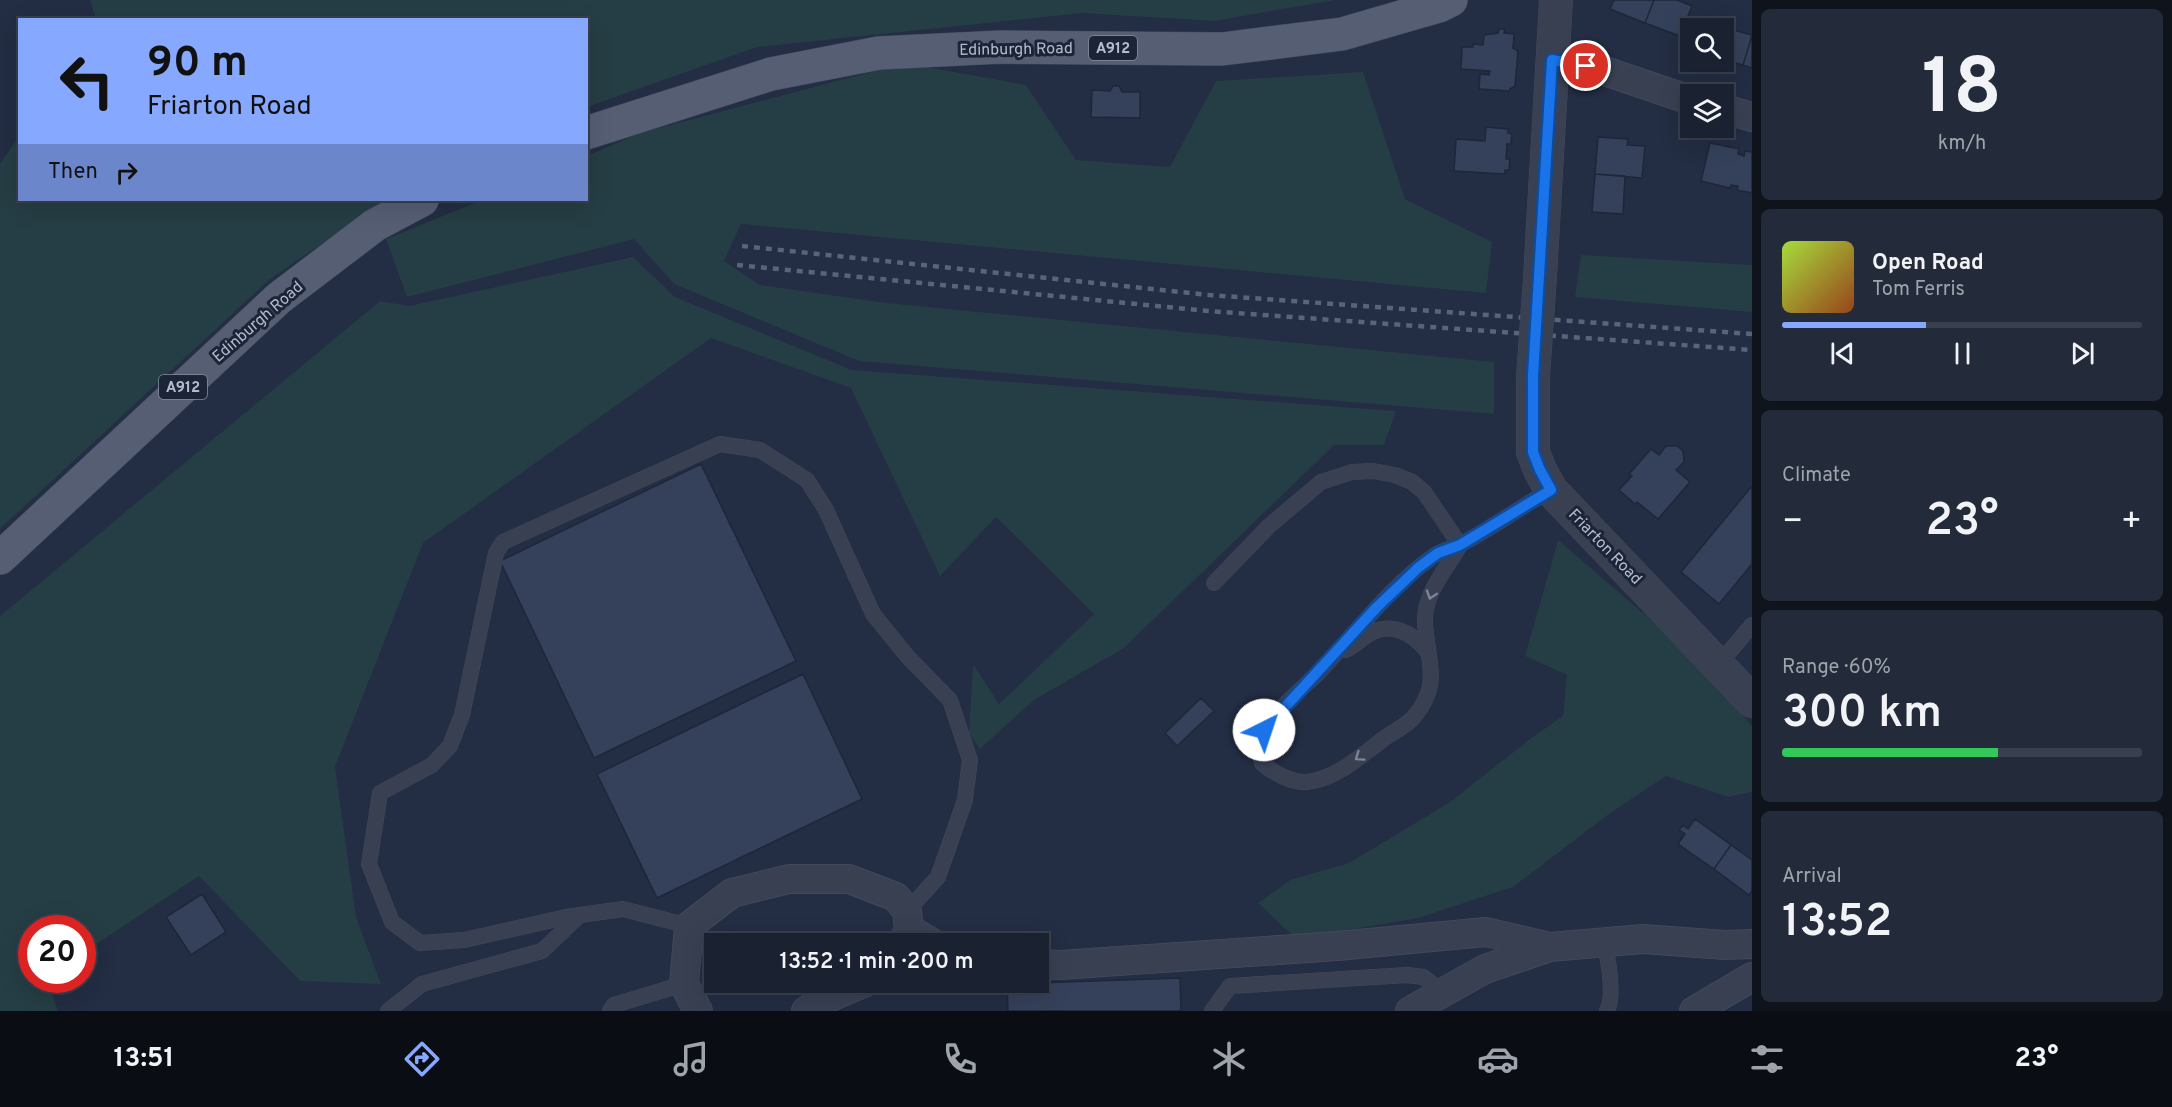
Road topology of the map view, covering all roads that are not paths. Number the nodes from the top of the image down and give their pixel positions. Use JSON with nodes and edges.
{"nodes":[{"id":1,"x":1451,"y":0,"type":"edge"},
{"id":2,"x":1556,"y":0,"type":"edge"},
{"id":3,"x":1552,"y":60,"type":"junction"},
{"id":4,"x":1680,"y":97,"type":"edge"},
{"id":5,"x":1734,"y":112,"type":"edge"},
{"id":6,"x":1752,"y":117,"type":"edge"},
{"id":7,"x":588,"y":132,"type":"edge"},
{"id":8,"x":420,"y":201,"type":"edge"},
{"id":9,"x":1551,"y":490,"type":"junction"},
{"id":10,"x":1460,"y":545,"type":"junction"},
{"id":11,"x":0,"y":558,"type":"edge"},
{"id":12,"x":1214,"y":584,"type":"dead end"},
{"id":13,"x":1752,"y":625,"type":"edge"},
{"id":14,"x":1427,"y":651,"type":"junction"},
{"id":15,"x":1332,"y":656,"type":"junction"},
{"id":16,"x":1719,"y":664,"type":"junction"},
{"id":17,"x":1752,"y":701,"type":"edge"},
{"id":18,"x":580,"y":915,"type":"junction"},
{"id":19,"x":689,"y":926,"type":"junction"},
{"id":20,"x":906,"y":928,"type":"edge"},
{"id":21,"x":1604,"y":941,"type":"junction"},
{"id":22,"x":1752,"y":944,"type":"edge"},
{"id":23,"x":1550,"y":947,"type":"junction"},
{"id":24,"x":1049,"y":964,"type":"edge"},
{"id":25,"x":1752,"y":978,"type":"edge"},
{"id":26,"x":684,"y":984,"type":"junction"},
{"id":27,"x":1443,"y":992,"type":"junction"},
{"id":28,"x":840,"y":993,"type":"edge"},
{"id":29,"x":388,"y":1011,"type":"edge"},
{"id":30,"x":610,"y":1011,"type":"edge"},
{"id":31,"x":698,"y":1011,"type":"edge"},
{"id":32,"x":806,"y":1011,"type":"edge"},
{"id":33,"x":1212,"y":1011,"type":"edge"},
{"id":34,"x":1410,"y":1011,"type":"edge"},
{"id":35,"x":1607,"y":1011,"type":"edge"},
{"id":36,"x":1694,"y":1011,"type":"edge"}],
"edges":[{"from":1,"to":7,"type":"main road","name":"Edinburgh Road","number":"A912"},
{"from":2,"to":3,"type":"street","name":"Friarton Road"},
{"from":3,"to":4,"type":"street"},
{"from":3,"to":9,"type":"street","name":"Friarton Road","bridge":true},
{"from":5,"to":6,"type":"street"},
{"from":8,"to":11,"type":"main road","name":"Edinburgh Road","number":"A912"},
{"from":9,"to":10,"type":"lane"},
{"from":9,"to":16,"type":"street","name":"Friarton Road"},
{"from":10,"to":12,"type":"lane"},
{"from":10,"to":14,"type":"lane","one_way":true},
{"from":10,"to":15,"type":"lane"},
{"from":13,"to":16,"type":"lane"},
{"from":14,"to":15,"type":"lane"},
{"from":14,"to":15,"type":"lane","one_way":true},
{"from":16,"to":17,"type":"street","name":"Friarton Road"},
{"from":18,"to":19,"type":"lane"},
{"from":18,"to":20,"type":"lane"},
{"from":18,"to":29,"type":"lane"},
{"from":19,"to":20,"type":"street"},
{"from":19,"to":26,"type":"street"},
{"from":21,"to":22,"type":"street"},
{"from":21,"to":23,"type":"street"},
{"from":21,"to":35,"type":"lane"},
{"from":23,"to":24,"type":"street"},
{"from":23,"to":27,"type":"street"},
{"from":25,"to":36,"type":"street"},
{"from":26,"to":30,"type":"lane"},
{"from":26,"to":31,"type":"street"},
{"from":27,"to":33,"type":"lane"},
{"from":27,"to":34,"type":"street"},
{"from":28,"to":32,"type":"street"}]}
